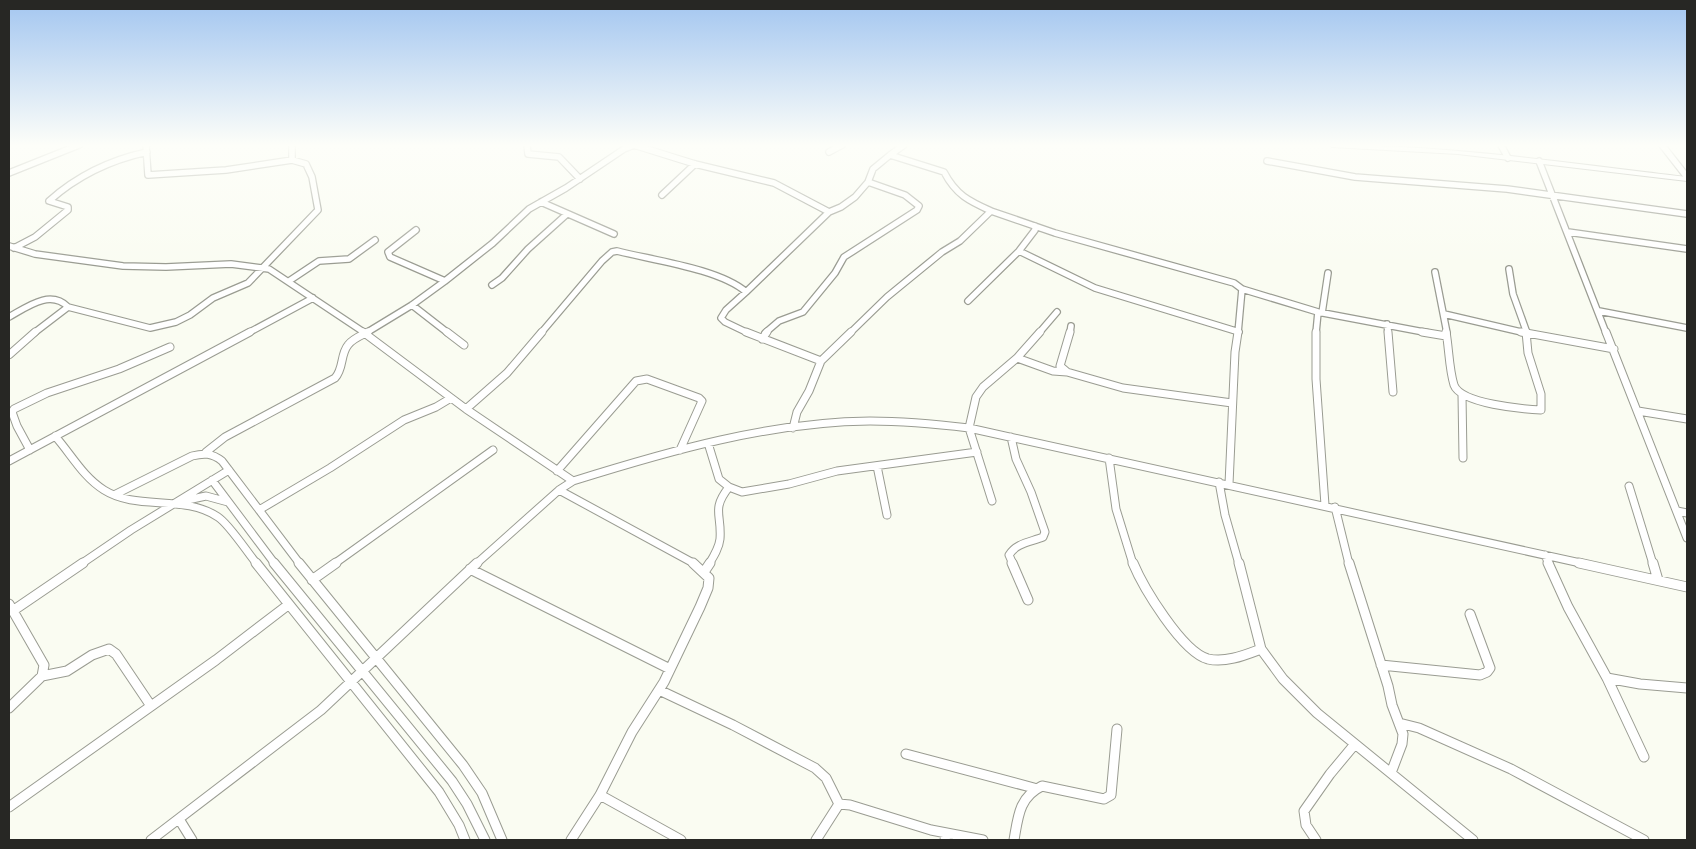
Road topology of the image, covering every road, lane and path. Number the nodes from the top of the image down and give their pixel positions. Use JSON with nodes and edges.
{"nodes":[{"id":1,"x":70,"y":185,"type":"edge"},
{"id":2,"x":312,"y":185,"type":"edge"},
{"id":3,"x":570,"y":185,"type":"edge"},
{"id":4,"x":673,"y":185,"type":"edge"},
{"id":5,"x":775,"y":185,"type":"edge"},
{"id":6,"x":866,"y":185,"type":"edge"},
{"id":7,"x":875,"y":185,"type":"edge"},
{"id":8,"x":951,"y":185,"type":"edge"},
{"id":9,"x":1444,"y":185,"type":"edge"},
{"id":10,"x":1548,"y":185,"type":"edge"},
{"id":11,"x":662,"y":195,"type":"dead end"},
{"id":12,"x":1552,"y":196,"type":"junction"},
{"id":13,"x":540,"y":202,"type":"junction"},
{"id":14,"x":991,"y":211,"type":"junction"},
{"id":15,"x":829,"y":212,"type":"junction"},
{"id":16,"x":567,"y":214,"type":"junction"},
{"id":17,"x":1687,"y":214,"type":"edge"},
{"id":18,"x":1035,"y":226,"type":"junction"},
{"id":19,"x":416,"y":230,"type":"dead end"},
{"id":20,"x":1568,"y":232,"type":"junction"},
{"id":21,"x":614,"y":234,"type":"dead end"},
{"id":22,"x":375,"y":240,"type":"dead end"},
{"id":23,"x":12,"y":247,"type":"edge"},
{"id":24,"x":1687,"y":249,"type":"edge"},
{"id":25,"x":1018,"y":251,"type":"junction"},
{"id":26,"x":262,"y":268,"type":"junction"},
{"id":27,"x":1509,"y":269,"type":"dead end"},
{"id":28,"x":1435,"y":272,"type":"dead end"},
{"id":29,"x":1328,"y":273,"type":"dead end"},
{"id":30,"x":289,"y":281,"type":"junction"},
{"id":31,"x":446,"y":281,"type":"junction"},
{"id":32,"x":492,"y":285,"type":"dead end"},
{"id":33,"x":1242,"y":288,"type":"junction"},
{"id":34,"x":746,"y":292,"type":"junction"},
{"id":35,"x":313,"y":298,"type":"junction"},
{"id":36,"x":968,"y":301,"type":"dead end"},
{"id":37,"x":412,"y":305,"type":"junction"},
{"id":38,"x":68,"y":308,"type":"junction"},
{"id":39,"x":1599,"y":310,"type":"junction"},
{"id":40,"x":1057,"y":312,"type":"dead end"},
{"id":41,"x":1320,"y":312,"type":"junction"},
{"id":42,"x":1444,"y":314,"type":"junction"},
{"id":43,"x":9,"y":318,"type":"edge"},
{"id":44,"x":1387,"y":324,"type":"junction"},
{"id":45,"x":1071,"y":326,"type":"dead end"},
{"id":46,"x":1687,"y":328,"type":"edge"},
{"id":47,"x":1238,"y":332,"type":"junction"},
{"id":48,"x":365,"y":333,"type":"junction"},
{"id":49,"x":1526,"y":333,"type":"junction"},
{"id":50,"x":1446,"y":336,"type":"junction"},
{"id":51,"x":762,"y":339,"type":"junction"},
{"id":52,"x":464,"y":345,"type":"dead end"},
{"id":53,"x":170,"y":347,"type":"dead end"},
{"id":54,"x":1614,"y":349,"type":"junction"},
{"id":55,"x":9,"y":354,"type":"edge"},
{"id":56,"x":1018,"y":358,"type":"junction"},
{"id":57,"x":821,"y":361,"type":"junction"},
{"id":58,"x":1067,"y":372,"type":"junction"},
{"id":59,"x":1393,"y":392,"type":"dead end"},
{"id":60,"x":1462,"y":395,"type":"junction"},
{"id":61,"x":451,"y":398,"type":"junction"},
{"id":62,"x":1232,"y":403,"type":"junction"},
{"id":63,"x":466,"y":409,"type":"junction"},
{"id":64,"x":1638,"y":410,"type":"junction"},
{"id":65,"x":11,"y":411,"type":"edge"},
{"id":66,"x":1687,"y":419,"type":"edge"},
{"id":67,"x":793,"y":428,"type":"junction"},
{"id":68,"x":970,"y":428,"type":"junction"},
{"id":69,"x":55,"y":436,"type":"junction"},
{"id":70,"x":1012,"y":437,"type":"junction"},
{"id":71,"x":708,"y":443,"type":"junction"},
{"id":72,"x":30,"y":450,"type":"junction"},
{"id":73,"x":493,"y":450,"type":"dead end"},
{"id":74,"x":680,"y":450,"type":"junction"},
{"id":75,"x":206,"y":452,"type":"junction"},
{"id":76,"x":977,"y":452,"type":"junction"},
{"id":77,"x":1109,"y":458,"type":"junction"},
{"id":78,"x":1463,"y":458,"type":"dead end"},
{"id":79,"x":9,"y":461,"type":"edge"},
{"id":80,"x":877,"y":466,"type":"junction"},
{"id":81,"x":229,"y":470,"type":"junction"},
{"id":82,"x":557,"y":471,"type":"junction"},
{"id":83,"x":212,"y":480,"type":"junction"},
{"id":84,"x":574,"y":481,"type":"junction"},
{"id":85,"x":1219,"y":482,"type":"junction"},
{"id":86,"x":1229,"y":484,"type":"junction"},
{"id":87,"x":1629,"y":486,"type":"dead end"},
{"id":88,"x":729,"y":487,"type":"junction"},
{"id":89,"x":559,"y":490,"type":"junction"},
{"id":90,"x":116,"y":494,"type":"junction"},
{"id":91,"x":992,"y":501,"type":"dead end"},
{"id":92,"x":228,"y":502,"type":"junction"},
{"id":93,"x":173,"y":504,"type":"junction"},
{"id":94,"x":1325,"y":505,"type":"junction"},
{"id":95,"x":1335,"y":508,"type":"junction"},
{"id":96,"x":259,"y":510,"type":"junction"},
{"id":97,"x":1677,"y":511,"type":"junction"},
{"id":98,"x":1687,"y":512,"type":"edge"},
{"id":99,"x":886,"y":515,"type":"dead end"},
{"id":100,"x":1687,"y":538,"type":"edge"},
{"id":101,"x":1545,"y":555,"type":"junction"},
{"id":102,"x":470,"y":570,"type":"junction"},
{"id":103,"x":704,"y":572,"type":"junction"},
{"id":104,"x":312,"y":580,"type":"junction"},
{"id":105,"x":1658,"y":580,"type":"junction"},
{"id":106,"x":1687,"y":586,"type":"edge"},
{"id":107,"x":1028,"y":600,"type":"dead end"},
{"id":108,"x":288,"y":605,"type":"junction"},
{"id":109,"x":11,"y":607,"type":"edge"},
{"id":110,"x":1470,"y":614,"type":"dead end"},
{"id":111,"x":1261,"y":649,"type":"junction"},
{"id":112,"x":375,"y":658,"type":"junction"},
{"id":113,"x":1381,"y":665,"type":"junction"},
{"id":114,"x":670,"y":670,"type":"junction"},
{"id":115,"x":362,"y":672,"type":"junction"},
{"id":116,"x":42,"y":676,"type":"junction"},
{"id":117,"x":1607,"y":678,"type":"junction"},
{"id":118,"x":351,"y":682,"type":"junction"},
{"id":119,"x":1687,"y":688,"type":"edge"},
{"id":120,"x":659,"y":690,"type":"junction"},
{"id":121,"x":151,"y":706,"type":"junction"},
{"id":122,"x":9,"y":708,"type":"edge"},
{"id":123,"x":1399,"y":723,"type":"junction"},
{"id":124,"x":1117,"y":729,"type":"dead end"},
{"id":125,"x":1355,"y":744,"type":"junction"},
{"id":126,"x":906,"y":754,"type":"dead end"},
{"id":127,"x":1644,"y":757,"type":"dead end"},
{"id":128,"x":1391,"y":773,"type":"junction"},
{"id":129,"x":1034,"y":788,"type":"junction"},
{"id":130,"x":600,"y":795,"type":"junction"},
{"id":131,"x":839,"y":804,"type":"junction"},
{"id":132,"x":9,"y":807,"type":"edge"},
{"id":133,"x":179,"y":819,"type":"junction"},
{"id":134,"x":945,"y":836,"type":"edge"},
{"id":135,"x":152,"y":840,"type":"edge"},
{"id":136,"x":192,"y":840,"type":"edge"},
{"id":137,"x":465,"y":840,"type":"edge"},
{"id":138,"x":485,"y":840,"type":"edge"},
{"id":139,"x":502,"y":840,"type":"edge"},
{"id":140,"x":571,"y":840,"type":"edge"},
{"id":141,"x":681,"y":840,"type":"edge"},
{"id":142,"x":816,"y":840,"type":"edge"},
{"id":143,"x":983,"y":840,"type":"edge"},
{"id":144,"x":1014,"y":840,"type":"edge"},
{"id":145,"x":1316,"y":840,"type":"edge"},
{"id":146,"x":1473,"y":840,"type":"edge"},
{"id":147,"x":1644,"y":840,"type":"edge"}],
"edges":[{"from":1,"to":23,"type":"street"},
{"from":2,"to":26,"type":"street"},
{"from":3,"to":13,"type":"street"},
{"from":4,"to":11,"type":"street"},
{"from":5,"to":15,"type":"street"},
{"from":6,"to":15,"type":"street"},
{"from":7,"to":51,"type":"street"},
{"from":8,"to":14,"type":"street"},
{"from":9,"to":12,"type":"street"},
{"from":10,"to":12,"type":"street"},
{"from":12,"to":17,"type":"street"},
{"from":12,"to":20,"type":"street"},
{"from":13,"to":16,"type":"street"},
{"from":13,"to":31,"type":"street"},
{"from":14,"to":18,"type":"street"},
{"from":14,"to":57,"type":"street"},
{"from":15,"to":34,"type":"street"},
{"from":16,"to":21,"type":"street"},
{"from":16,"to":32,"type":"street"},
{"from":18,"to":25,"type":"street"},
{"from":18,"to":33,"type":"street"},
{"from":19,"to":31,"type":"street"},
{"from":20,"to":24,"type":"street"},
{"from":20,"to":39,"type":"street"},
{"from":22,"to":30,"type":"street"},
{"from":23,"to":26,"type":"street"},
{"from":25,"to":36,"type":"street"},
{"from":25,"to":47,"type":"street"},
{"from":26,"to":30,"type":"street"},
{"from":26,"to":38,"type":"street"},
{"from":27,"to":49,"type":"street"},
{"from":28,"to":42,"type":"street"},
{"from":29,"to":41,"type":"street"},
{"from":30,"to":35,"type":"street"},
{"from":31,"to":37,"type":"street"},
{"from":33,"to":41,"type":"street"},
{"from":33,"to":47,"type":"street"},
{"from":34,"to":51,"type":"street"},
{"from":34,"to":63,"type":"street"},
{"from":35,"to":48,"type":"street"},
{"from":35,"to":69,"type":"street"},
{"from":37,"to":48,"type":"street"},
{"from":37,"to":52,"type":"street"},
{"from":38,"to":43,"type":"street"},
{"from":38,"to":55,"type":"street"},
{"from":39,"to":46,"type":"street"},
{"from":39,"to":54,"type":"street"},
{"from":40,"to":56,"type":"street"},
{"from":41,"to":44,"type":"street"},
{"from":41,"to":94,"type":"street"},
{"from":42,"to":49,"type":"street"},
{"from":42,"to":50,"type":"street"},
{"from":44,"to":50,"type":"street"},
{"from":44,"to":59,"type":"street"},
{"from":45,"to":58,"type":"street"},
{"from":47,"to":62,"type":"street"},
{"from":48,"to":61,"type":"street"},
{"from":48,"to":75,"type":"street"},
{"from":49,"to":54,"type":"street"},
{"from":49,"to":60,"type":"street"},
{"from":50,"to":60,"type":"street"},
{"from":51,"to":57,"type":"street"},
{"from":53,"to":65,"type":"street"},
{"from":54,"to":64,"type":"street"},
{"from":56,"to":58,"type":"street"},
{"from":56,"to":68,"type":"street"},
{"from":57,"to":67,"type":"street"},
{"from":58,"to":62,"type":"street"},
{"from":60,"to":78,"type":"street"},
{"from":61,"to":63,"type":"street"},
{"from":61,"to":96,"type":"street"},
{"from":62,"to":86,"type":"street"},
{"from":63,"to":82,"type":"street"},
{"from":64,"to":66,"type":"street"},
{"from":64,"to":97,"type":"street"},
{"from":65,"to":72,"type":"street"},
{"from":67,"to":68,"type":"street"},
{"from":67,"to":71,"type":"street"},
{"from":68,"to":70,"type":"street"},
{"from":68,"to":76,"type":"street"},
{"from":69,"to":72,"type":"street"},
{"from":69,"to":90,"type":"street"},
{"from":70,"to":77,"type":"street"},
{"from":70,"to":107,"type":"street"},
{"from":71,"to":74,"type":"street"},
{"from":71,"to":88,"type":"street"},
{"from":72,"to":79,"type":"street"},
{"from":73,"to":104,"type":"street"},
{"from":74,"to":82,"type":"street"},
{"from":74,"to":84,"type":"street"},
{"from":75,"to":81,"type":"street"},
{"from":75,"to":90,"type":"street"},
{"from":76,"to":80,"type":"street"},
{"from":76,"to":91,"type":"street"},
{"from":77,"to":85,"type":"street"},
{"from":77,"to":111,"type":"street"},
{"from":80,"to":88,"type":"street"},
{"from":80,"to":99,"type":"street"},
{"from":81,"to":83,"type":"street"},
{"from":81,"to":96,"type":"street"},
{"from":82,"to":84,"type":"street"},
{"from":83,"to":92,"type":"street"},
{"from":83,"to":93,"type":"street"},
{"from":84,"to":89,"type":"street"},
{"from":85,"to":86,"type":"street"},
{"from":85,"to":111,"type":"street"},
{"from":86,"to":94,"type":"street"},
{"from":87,"to":105,"type":"street"},
{"from":88,"to":103,"type":"street"},
{"from":89,"to":102,"type":"street"},
{"from":89,"to":103,"type":"street"},
{"from":90,"to":93,"type":"street"},
{"from":92,"to":93,"type":"street"},
{"from":92,"to":115,"type":"street"},
{"from":93,"to":108,"type":"street"},
{"from":93,"to":109,"type":"street"},
{"from":94,"to":95,"type":"street"},
{"from":95,"to":101,"type":"street"},
{"from":95,"to":113,"type":"street"},
{"from":96,"to":104,"type":"street"},
{"from":97,"to":98,"type":"street"},
{"from":97,"to":100,"type":"street"},
{"from":101,"to":105,"type":"street"},
{"from":101,"to":117,"type":"street"},
{"from":102,"to":112,"type":"street"},
{"from":102,"to":114,"type":"street"},
{"from":103,"to":114,"type":"street"},
{"from":104,"to":112,"type":"street"},
{"from":105,"to":106,"type":"street"},
{"from":108,"to":118,"type":"street"},
{"from":108,"to":121,"type":"street"},
{"from":109,"to":116,"type":"street"},
{"from":110,"to":113,"type":"street"},
{"from":111,"to":125,"type":"street"},
{"from":112,"to":115,"type":"street"},
{"from":112,"to":139,"type":"street"},
{"from":113,"to":123,"type":"street"},
{"from":114,"to":120,"type":"street"},
{"from":115,"to":118,"type":"street"},
{"from":115,"to":138,"type":"street"},
{"from":116,"to":121,"type":"street"},
{"from":116,"to":122,"type":"street"},
{"from":117,"to":119,"type":"street"},
{"from":117,"to":127,"type":"street"},
{"from":118,"to":133,"type":"street"},
{"from":118,"to":137,"type":"street"},
{"from":120,"to":130,"type":"street"},
{"from":120,"to":131,"type":"street"},
{"from":121,"to":132,"type":"street"},
{"from":123,"to":128,"type":"street"},
{"from":123,"to":147,"type":"street"},
{"from":124,"to":129,"type":"street"},
{"from":125,"to":128,"type":"street"},
{"from":125,"to":145,"type":"street"},
{"from":126,"to":129,"type":"street"},
{"from":128,"to":146,"type":"street"},
{"from":129,"to":144,"type":"street"},
{"from":130,"to":140,"type":"street"},
{"from":130,"to":141,"type":"street"},
{"from":131,"to":134,"type":"street"},
{"from":131,"to":142,"type":"street"},
{"from":133,"to":135,"type":"street"},
{"from":133,"to":136,"type":"street"},
{"from":134,"to":143,"type":"street"}]}
